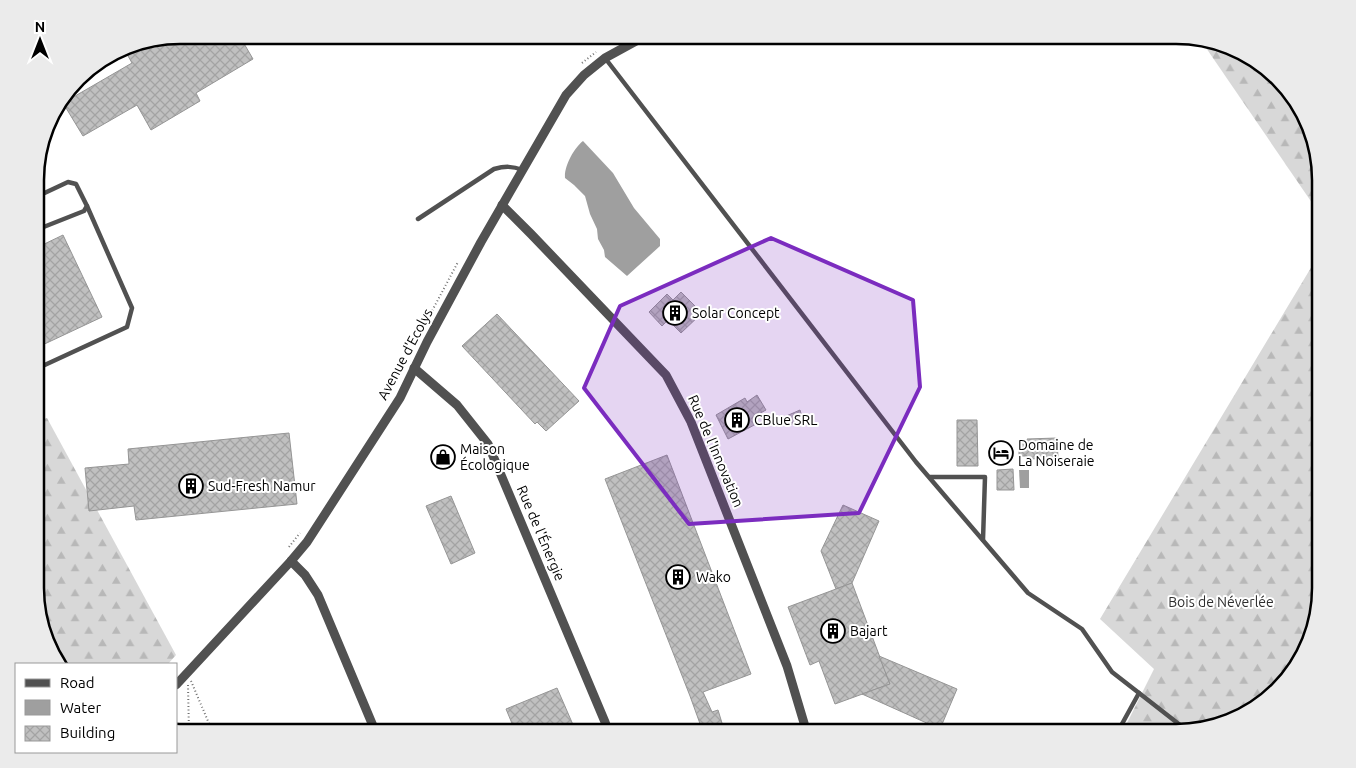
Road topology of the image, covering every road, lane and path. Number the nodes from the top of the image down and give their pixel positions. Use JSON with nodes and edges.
{"nodes":[{"id":1,"x":631,"y":44,"type":"edge"},
{"id":2,"x":602,"y":48,"type":"dead end"},
{"id":3,"x":605,"y":58,"type":"junction"},
{"id":4,"x":578,"y":67,"type":"dead end"},
{"id":5,"x":523,"y":170,"type":"junction"},
{"id":6,"x":44,"y":193,"type":"edge"},
{"id":7,"x":87,"y":206,"type":"junction"},
{"id":8,"x":502,"y":206,"type":"junction"},
{"id":9,"x":418,"y":219,"type":"dead end"},
{"id":10,"x":44,"y":227,"type":"edge"},
{"id":11,"x":458,"y":261,"type":"dead end"},
{"id":12,"x":423,"y":327,"type":"dead end"},
{"id":13,"x":410,"y":353,"type":"dead end"},
{"id":14,"x":44,"y":364,"type":"edge"},
{"id":15,"x":414,"y":368,"type":"junction"},
{"id":16,"x":383,"y":406,"type":"dead end"},
{"id":17,"x":930,"y":477,"type":"junction"},
{"id":18,"x":304,"y":529,"type":"dead end"},
{"id":19,"x":983,"y":540,"type":"junction"},
{"id":20,"x":290,"y":546,"type":"dead end"},
{"id":21,"x":291,"y":561,"type":"junction"},
{"id":22,"x":188,"y":673,"type":"junction"},
{"id":23,"x":178,"y":683,"type":"edge"},
{"id":24,"x":1139,"y":694,"type":"junction"},
{"id":25,"x":189,"y":724,"type":"edge"},
{"id":26,"x":209,"y":724,"type":"edge"},
{"id":27,"x":372,"y":724,"type":"edge"},
{"id":28,"x":606,"y":724,"type":"edge"},
{"id":29,"x":804,"y":724,"type":"edge"},
{"id":30,"x":1122,"y":724,"type":"edge"},
{"id":31,"x":1178,"y":724,"type":"edge"}],
"edges":[{"from":1,"to":3,"type":"street","name":"Avenue d'Ecolys"},
{"from":2,"to":4,"type":"path"},
{"from":3,"to":5,"type":"street","name":"Avenue d'Ecolys"},
{"from":3,"to":17,"type":"lane"},
{"from":5,"to":8,"type":"street","name":"Avenue d'Ecolys"},
{"from":5,"to":9,"type":"lane"},
{"from":6,"to":7,"type":"lane"},
{"from":7,"to":10,"type":"lane"},
{"from":7,"to":14,"type":"lane"},
{"from":8,"to":15,"type":"street","name":"Avenue d'Ecolys"},
{"from":8,"to":29,"type":"street","name":"Rue de l'Innovation"},
{"from":11,"to":12,"type":"path"},
{"from":13,"to":16,"type":"path"},
{"from":15,"to":21,"type":"street","name":"Avenue d'Ecolys"},
{"from":15,"to":28,"type":"street","name":"Rue de l'Énergie"},
{"from":17,"to":19,"type":"lane"},
{"from":17,"to":19,"type":"lane"},
{"from":18,"to":20,"type":"path"},
{"from":19,"to":24,"type":"lane"},
{"from":21,"to":22,"type":"street","name":"Avenue d'Ecolys"},
{"from":21,"to":27,"type":"street"},
{"from":22,"to":23,"type":"street","name":"Avenue d'Ecolys"},
{"from":22,"to":25,"type":"path"},
{"from":22,"to":26,"type":"path"},
{"from":24,"to":30,"type":"lane"},
{"from":24,"to":31,"type":"lane"}]}
